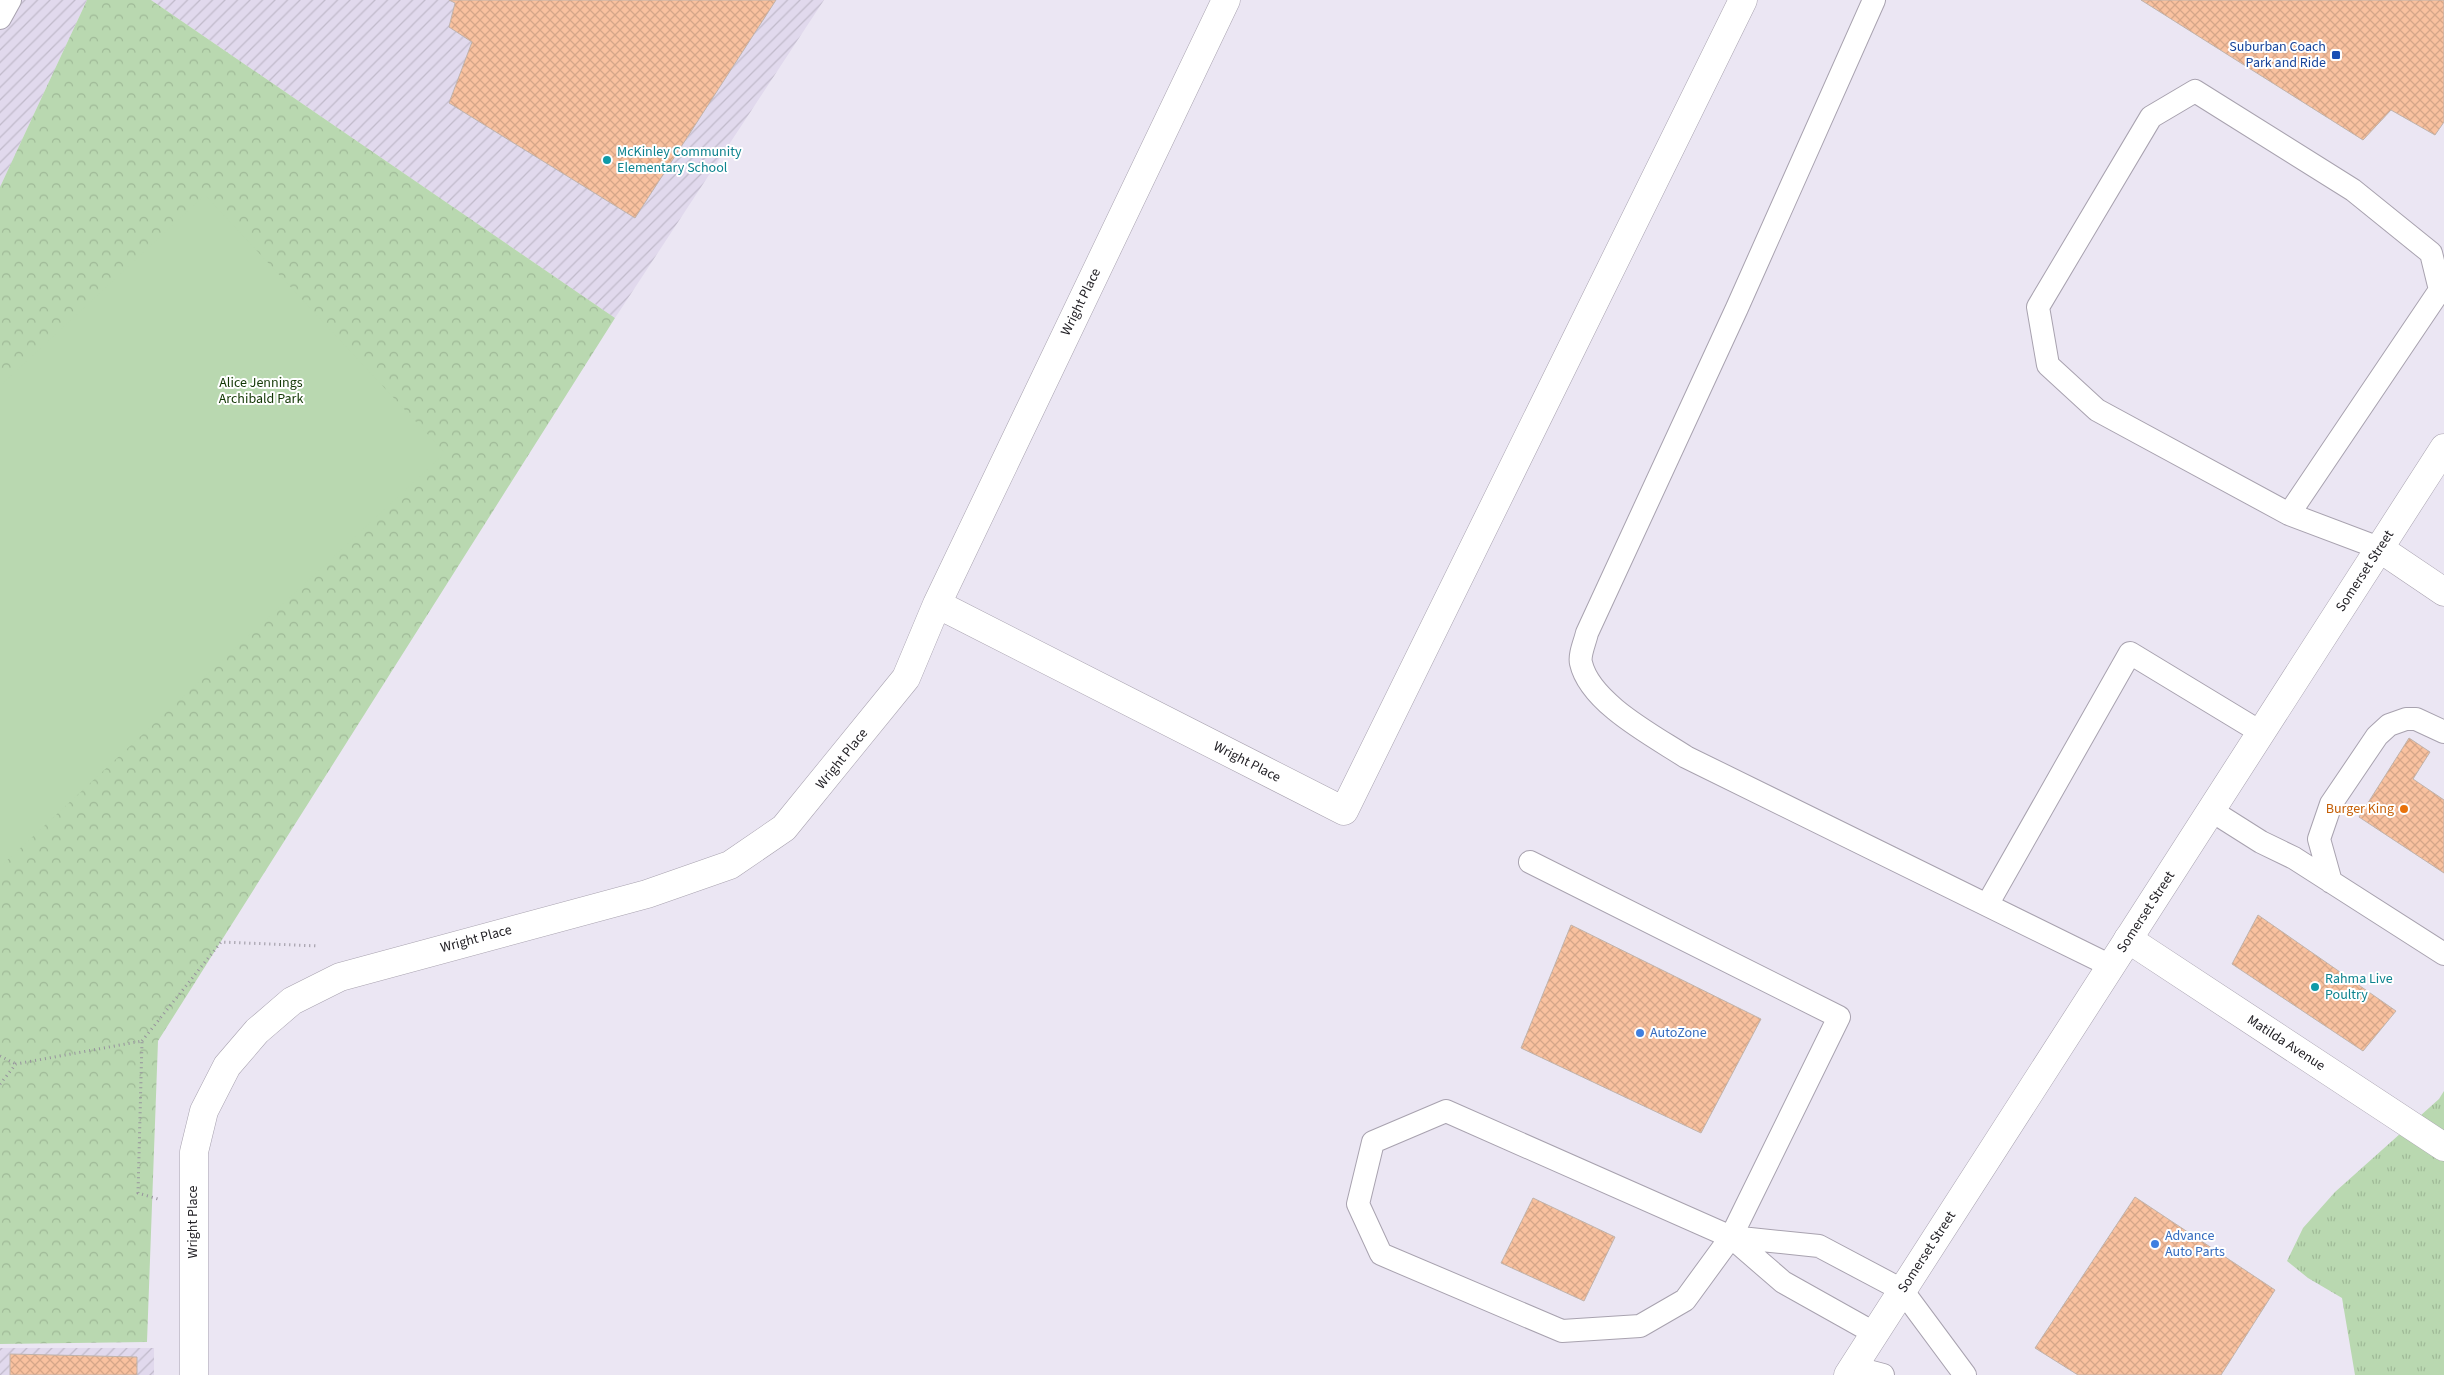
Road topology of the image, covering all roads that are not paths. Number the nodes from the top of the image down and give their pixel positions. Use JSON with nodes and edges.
{"nodes":[{"id":1,"x":10,"y":0,"type":"edge"},
{"id":2,"x":1226,"y":0,"type":"edge"},
{"id":3,"x":1743,"y":0,"type":"edge"},
{"id":4,"x":1874,"y":0,"type":"edge"},
{"id":5,"x":0,"y":18,"type":"edge"},
{"id":6,"x":2442,"y":291,"type":"edge"},
{"id":7,"x":2444,"y":448,"type":"edge"},
{"id":8,"x":2289,"y":514,"type":"junction"},
{"id":9,"x":2379,"y":548,"type":"junction"},
{"id":10,"x":2444,"y":592,"type":"edge"},
{"id":11,"x":937,"y":604,"type":"junction"},
{"id":12,"x":2444,"y":732,"type":"edge"},
{"id":13,"x":2262,"y":733,"type":"junction"},
{"id":14,"x":2212,"y":811,"type":"junction"},
{"id":15,"x":1530,"y":862,"type":"dead end"},
{"id":16,"x":2331,"y":882,"type":"junction"},
{"id":17,"x":1987,"y":905,"type":"junction"},
{"id":18,"x":2128,"y":939,"type":"junction"},
{"id":19,"x":2444,"y":954,"type":"edge"},
{"id":20,"x":2111,"y":966,"type":"junction"},
{"id":21,"x":2444,"y":1147,"type":"edge"},
{"id":22,"x":1731,"y":1237,"type":"junction"},
{"id":23,"x":1902,"y":1290,"type":"junction"},
{"id":24,"x":1874,"y":1334,"type":"junction"},
{"id":25,"x":1850,"y":1371,"type":"edge"},
{"id":26,"x":194,"y":1375,"type":"edge"},
{"id":27,"x":1883,"y":1375,"type":"edge"},
{"id":28,"x":1965,"y":1375,"type":"edge"}],
"edges":[{"from":1,"to":5,"type":"lane"},
{"from":2,"to":11,"type":"street","name":"Wright Place"},
{"from":3,"to":11,"type":"street","name":"Wright Place"},
{"from":4,"to":17,"type":"lane"},
{"from":6,"to":8,"type":"lane"},
{"from":6,"to":8,"type":"lane"},
{"from":7,"to":9,"type":"street","name":"Somerset Street"},
{"from":8,"to":9,"type":"lane"},
{"from":9,"to":10,"type":"street"},
{"from":9,"to":13,"type":"street","name":"Somerset Street"},
{"from":11,"to":26,"type":"street","name":"Wright Place"},
{"from":12,"to":16,"type":"lane"},
{"from":13,"to":14,"type":"street","name":"Somerset Street"},
{"from":13,"to":17,"type":"lane"},
{"from":14,"to":16,"type":"lane"},
{"from":14,"to":18,"type":"street","name":"Somerset Street"},
{"from":15,"to":22,"type":"lane"},
{"from":16,"to":19,"type":"lane"},
{"from":17,"to":20,"type":"lane"},
{"from":18,"to":20,"type":"street","name":"Somerset Street"},
{"from":18,"to":21,"type":"street","name":"Matilda Avenue"},
{"from":20,"to":23,"type":"street","name":"Somerset Street"},
{"from":22,"to":22,"type":"lane"},
{"from":22,"to":23,"type":"lane"},
{"from":22,"to":24,"type":"lane"},
{"from":23,"to":24,"type":"street","name":"Somerset Street"},
{"from":23,"to":28,"type":"lane"},
{"from":24,"to":25,"type":"street","name":"Somerset Street"},
{"from":25,"to":27,"type":"lane"}]}
